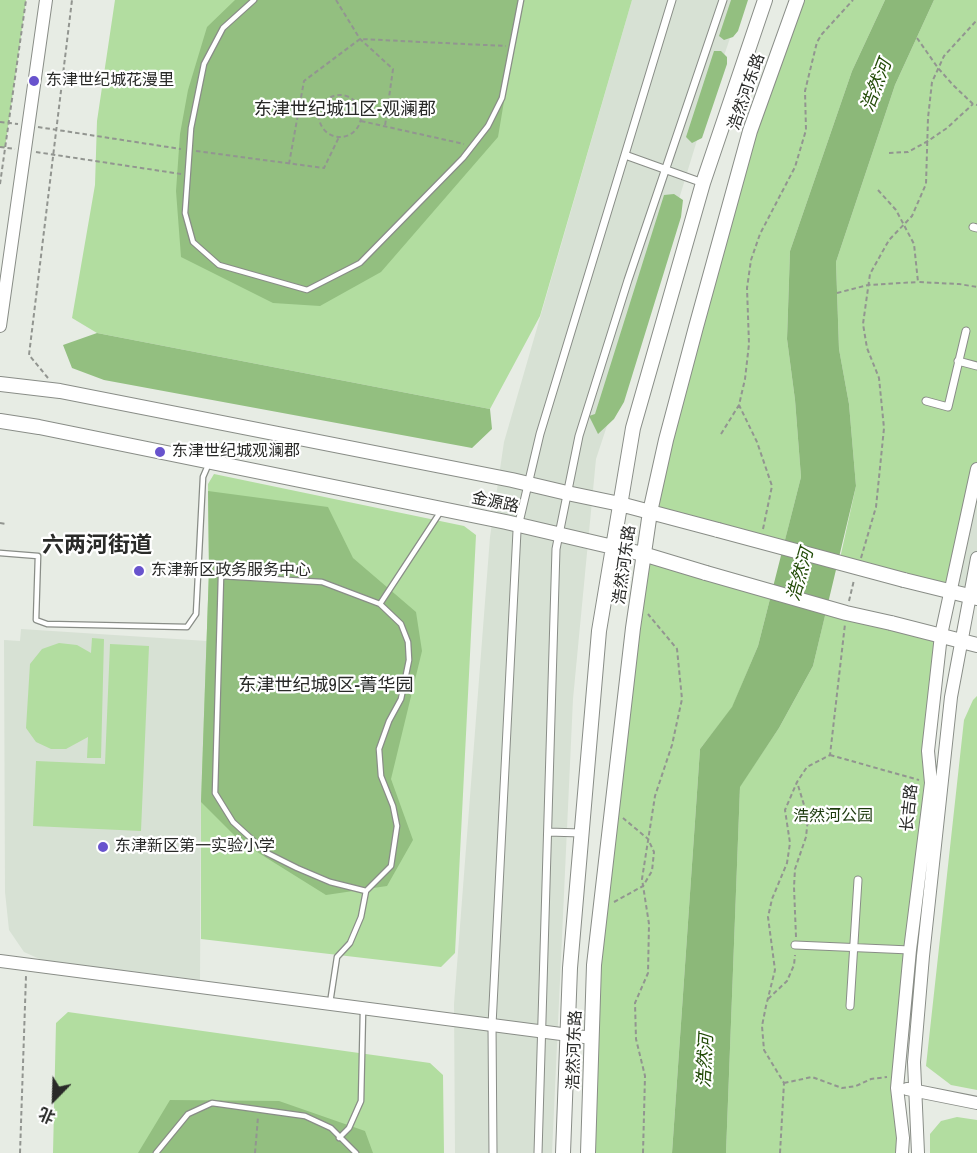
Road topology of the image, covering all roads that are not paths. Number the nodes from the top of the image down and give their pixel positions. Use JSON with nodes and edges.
{"nodes":[{"id":1,"x":46,"y":0,"type":"edge"},
{"id":2,"x":254,"y":0,"type":"edge"},
{"id":3,"x":521,"y":0,"type":"edge"},
{"id":4,"x":672,"y":0,"type":"edge"},
{"id":5,"x":723,"y":0,"type":"edge"},
{"id":6,"x":765,"y":0,"type":"edge"},
{"id":7,"x":797,"y":0,"type":"edge"},
{"id":8,"x":625,"y":155,"type":"junction"},
{"id":9,"x":665,"y":170,"type":"junction"},
{"id":10,"x":704,"y":183,"type":"junction"},
{"id":11,"x":0,"y":326,"type":"edge"},
{"id":12,"x":966,"y":331,"type":"dead end"},
{"id":13,"x":958,"y":362,"type":"junction"},
{"id":14,"x":977,"y":366,"type":"edge"},
{"id":15,"x":0,"y":384,"type":"edge"},
{"id":16,"x":926,"y":401,"type":"dead end"},
{"id":17,"x":0,"y":421,"type":"edge"},
{"id":18,"x":210,"y":462,"type":"junction"},
{"id":19,"x":977,"y":469,"type":"edge"},
{"id":20,"x":528,"y":483,"type":"junction"},
{"id":21,"x":567,"y":493,"type":"junction"},
{"id":22,"x":620,"y":504,"type":"junction"},
{"id":23,"x":442,"y":509,"type":"junction"},
{"id":24,"x":650,"y":512,"type":"junction"},
{"id":25,"x":518,"y":524,"type":"junction"},
{"id":26,"x":560,"y":533,"type":"junction"},
{"id":27,"x":613,"y":547,"type":"junction"},
{"id":28,"x":0,"y":553,"type":"edge"},
{"id":29,"x":643,"y":554,"type":"junction"},
{"id":30,"x":977,"y":558,"type":"edge"},
{"id":31,"x":950,"y":591,"type":"junction"},
{"id":32,"x":974,"y":597,"type":"edge"},
{"id":33,"x":380,"y":604,"type":"junction"},
{"id":34,"x":941,"y":635,"type":"junction"},
{"id":35,"x":962,"y":641,"type":"junction"},
{"id":36,"x":977,"y":645,"type":"edge"},
{"id":37,"x":548,"y":832,"type":"junction"},
{"id":38,"x":582,"y":833,"type":"junction"},
{"id":39,"x":858,"y":880,"type":"dead end"},
{"id":40,"x":366,"y":891,"type":"junction"},
{"id":41,"x":795,"y":945,"type":"road end"},
{"id":42,"x":853,"y":947,"type":"junction"},
{"id":43,"x":910,"y":950,"type":"junction"},
{"id":44,"x":0,"y":961,"type":"edge"},
{"id":45,"x":330,"y":1004,"type":"junction"},
{"id":46,"x":850,"y":1005,"type":"dead end"},
{"id":47,"x":363,"y":1008,"type":"junction"},
{"id":48,"x":492,"y":1025,"type":"junction"},
{"id":49,"x":541,"y":1031,"type":"junction"},
{"id":50,"x":567,"y":1035,"type":"junction"},
{"id":51,"x":592,"y":1038,"type":"junction"},
{"id":52,"x":897,"y":1083,"type":"junction"},
{"id":53,"x":914,"y":1091,"type":"junction"},
{"id":54,"x":977,"y":1102,"type":"edge"},
{"id":55,"x":339,"y":1138,"type":"junction"},
{"id":56,"x":156,"y":1153,"type":"edge"},
{"id":57,"x":356,"y":1153,"type":"edge"},
{"id":58,"x":493,"y":1153,"type":"edge"},
{"id":59,"x":538,"y":1153,"type":"edge"},
{"id":60,"x":563,"y":1153,"type":"edge"},
{"id":61,"x":588,"y":1153,"type":"edge"},
{"id":62,"x":902,"y":1153,"type":"edge"},
{"id":63,"x":918,"y":1153,"type":"edge"}],
"edges":[{"from":1,"to":11,"type":"street"},
{"from":2,"to":3,"type":"lane"},
{"from":4,"to":8,"type":"street"},
{"from":5,"to":9,"type":"street"},
{"from":6,"to":10,"type":"main road","name":"浩然河东路"},
{"from":7,"to":24,"type":"main road","name":"浩然河东路"},
{"from":8,"to":9,"type":"street"},
{"from":8,"to":20,"type":"street"},
{"from":9,"to":10,"type":"street"},
{"from":9,"to":21,"type":"street"},
{"from":10,"to":22,"type":"main road","name":"浩然河东路"},
{"from":12,"to":13,"type":"street"},
{"from":13,"to":14,"type":"street"},
{"from":13,"to":16,"type":"street"},
{"from":15,"to":20,"type":"main road","name":"金源路"},
{"from":17,"to":18,"type":"main road","name":"金源路"},
{"from":18,"to":23,"type":"main road","name":"金源路"},
{"from":18,"to":28,"type":"lane"},
{"from":19,"to":31,"type":"street","name":"长吉路"},
{"from":20,"to":21,"type":"main road","name":"金源路"},
{"from":20,"to":25,"type":"street"},
{"from":21,"to":22,"type":"main road","name":"金源路"},
{"from":21,"to":26,"type":"street"},
{"from":22,"to":24,"type":"main road","name":"金源路"},
{"from":22,"to":27,"type":"main road","name":"浩然河东路"},
{"from":23,"to":25,"type":"main road","name":"金源路"},
{"from":23,"to":33,"type":"lane"},
{"from":24,"to":29,"type":"main road","name":"浩然河东路"},
{"from":24,"to":31,"type":"main road","name":"金源路","bridge":true},
{"from":25,"to":26,"type":"main road","name":"金源路"},
{"from":25,"to":48,"type":"street"},
{"from":26,"to":27,"type":"main road","name":"金源路"},
{"from":26,"to":37,"type":"street"},
{"from":27,"to":29,"type":"main road","name":"金源路"},
{"from":27,"to":38,"type":"main road","name":"浩然河东路"},
{"from":29,"to":34,"type":"main road","name":"金源路","bridge":true},
{"from":29,"to":51,"type":"main road","name":"浩然河东路"},
{"from":30,"to":32,"type":"street","name":"长吉路"},
{"from":31,"to":32,"type":"main road","name":"金源路"},
{"from":31,"to":34,"type":"street","name":"长吉路"},
{"from":32,"to":35,"type":"street","name":"长吉路"},
{"from":33,"to":40,"type":"lane"},
{"from":33,"to":40,"type":"lane"},
{"from":34,"to":35,"type":"main road","name":"金源路"},
{"from":34,"to":43,"type":"street","name":"长吉路"},
{"from":35,"to":36,"type":"main road","name":"金源路"},
{"from":35,"to":53,"type":"street","name":"长吉路"},
{"from":37,"to":38,"type":"street"},
{"from":37,"to":49,"type":"street"},
{"from":38,"to":50,"type":"main road","name":"浩然河东路"},
{"from":39,"to":42,"type":"street"},
{"from":40,"to":45,"type":"lane"},
{"from":41,"to":42,"type":"street"},
{"from":42,"to":43,"type":"street"},
{"from":42,"to":46,"type":"street"},
{"from":43,"to":52,"type":"street","name":"长吉路"},
{"from":44,"to":45,"type":"street"},
{"from":45,"to":47,"type":"street"},
{"from":47,"to":48,"type":"street"},
{"from":47,"to":55,"type":"lane"},
{"from":48,"to":49,"type":"street"},
{"from":48,"to":58,"type":"street"},
{"from":49,"to":50,"type":"street"},
{"from":49,"to":59,"type":"street"},
{"from":50,"to":51,"type":"street"},
{"from":50,"to":60,"type":"main road","name":"浩然河东路"},
{"from":51,"to":61,"type":"main road","name":"浩然河东路"},
{"from":52,"to":53,"type":"street"},
{"from":52,"to":62,"type":"street","name":"长吉路"},
{"from":53,"to":54,"type":"street"},
{"from":53,"to":63,"type":"street","name":"长吉路"},
{"from":55,"to":56,"type":"lane"},
{"from":55,"to":57,"type":"lane"}]}
